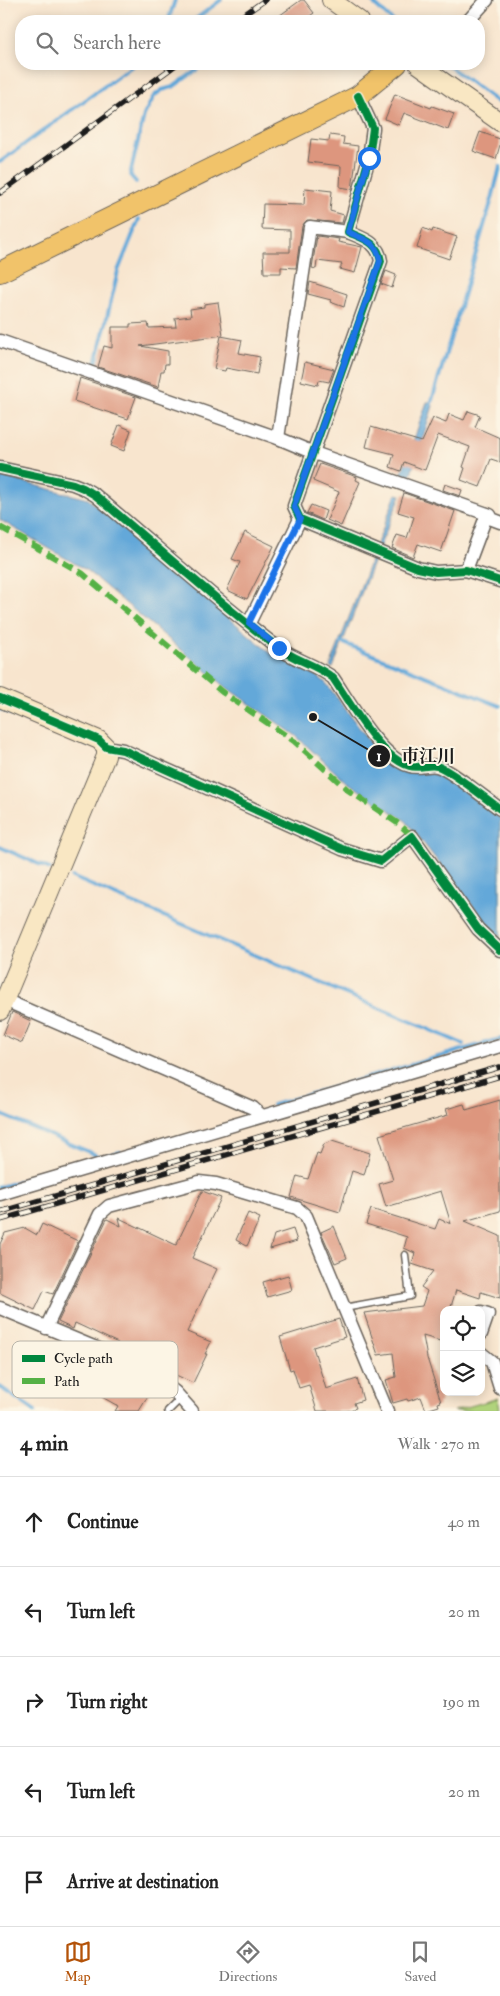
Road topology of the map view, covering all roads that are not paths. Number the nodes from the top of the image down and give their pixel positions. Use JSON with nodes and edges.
{"nodes":[{"id":1,"x":331,"y":0,"type":"edge"},
{"id":2,"x":486,"y":0,"type":"edge"},
{"id":3,"x":352,"y":15,"type":"edge"},
{"id":4,"x":473,"y":15,"type":"edge"},
{"id":5,"x":390,"y":70,"type":"edge"},
{"id":6,"x":429,"y":70,"type":"edge"},
{"id":7,"x":358,"y":96,"type":"junction"},
{"id":8,"x":500,"y":122,"type":"edge"},
{"id":9,"x":348,"y":232,"type":"junction"},
{"id":10,"x":0,"y":272,"type":"edge"},
{"id":11,"x":0,"y":341,"type":"edge"},
{"id":12,"x":278,"y":438,"type":"junction"},
{"id":13,"x":314,"y":453,"type":"junction"},
{"id":14,"x":0,"y":468,"type":"edge"},
{"id":15,"x":487,"y":514,"type":"junction"},
{"id":16,"x":300,"y":519,"type":"junction"},
{"id":17,"x":500,"y":522,"type":"edge"},
{"id":18,"x":466,"y":570,"type":"junction"},
{"id":19,"x":500,"y":581,"type":"edge"},
{"id":20,"x":249,"y":623,"type":"junction"},
{"id":21,"x":0,"y":698,"type":"edge"},
{"id":22,"x":106,"y":747,"type":"junction"},
{"id":23,"x":500,"y":808,"type":"edge"},
{"id":24,"x":500,"y":950,"type":"edge"},
{"id":25,"x":2,"y":1003,"type":"edge"},
{"id":26,"x":500,"y":1046,"type":"edge"},
{"id":27,"x":262,"y":1116,"type":"junction"},
{"id":28,"x":0,"y":1194,"type":"edge"},
{"id":29,"x":405,"y":1255,"type":"dead end"},
{"id":30,"x":0,"y":1308,"type":"edge"},
{"id":31,"x":344,"y":1308,"type":"junction"},
{"id":32,"x":46,"y":1328,"type":"junction"},
{"id":33,"x":78,"y":1341,"type":"edge"},
{"id":34,"x":485,"y":1356,"type":"edge"},
{"id":35,"x":500,"y":1388,"type":"edge"},
{"id":36,"x":178,"y":1396,"type":"edge"},
{"id":37,"x":181,"y":1398,"type":"junction"},
{"id":38,"x":168,"y":1411,"type":"edge"},
{"id":39,"x":192,"y":1411,"type":"edge"},
{"id":40,"x":386,"y":1411,"type":"edge"}],
"edges":[{"from":1,"to":3,"type":"street"},
{"from":2,"to":4,"type":"street"},
{"from":5,"to":7,"type":"main road"},
{"from":6,"to":8,"type":"street"},
{"from":7,"to":9,"type":"street"},
{"from":7,"to":10,"type":"main road"},
{"from":9,"to":12,"type":"street"},
{"from":9,"to":13,"type":"street"},
{"from":11,"to":12,"type":"street"},
{"from":12,"to":13,"type":"street"},
{"from":13,"to":15,"type":"street"},
{"from":13,"to":16,"type":"street"},
{"from":14,"to":20,"type":"street"},
{"from":15,"to":17,"type":"street"},
{"from":15,"to":18,"type":"street"},
{"from":16,"to":18,"type":"street"},
{"from":16,"to":20,"type":"street"},
{"from":18,"to":19,"type":"street"},
{"from":20,"to":23,"type":"street"},
{"from":21,"to":22,"type":"street"},
{"from":22,"to":24,"type":"street"},
{"from":22,"to":25,"type":"street"},
{"from":25,"to":27,"type":"street"},
{"from":26,"to":27,"type":"street"},
{"from":27,"to":28,"type":"street"},
{"from":29,"to":31,"type":"lane"},
{"from":30,"to":32,"type":"street"},
{"from":31,"to":32,"type":"street"},
{"from":31,"to":40,"type":"street"},
{"from":32,"to":33,"type":"street"},
{"from":34,"to":35,"type":"street"},
{"from":36,"to":37,"type":"street"},
{"from":37,"to":38,"type":"lane"},
{"from":37,"to":39,"type":"street"}]}
